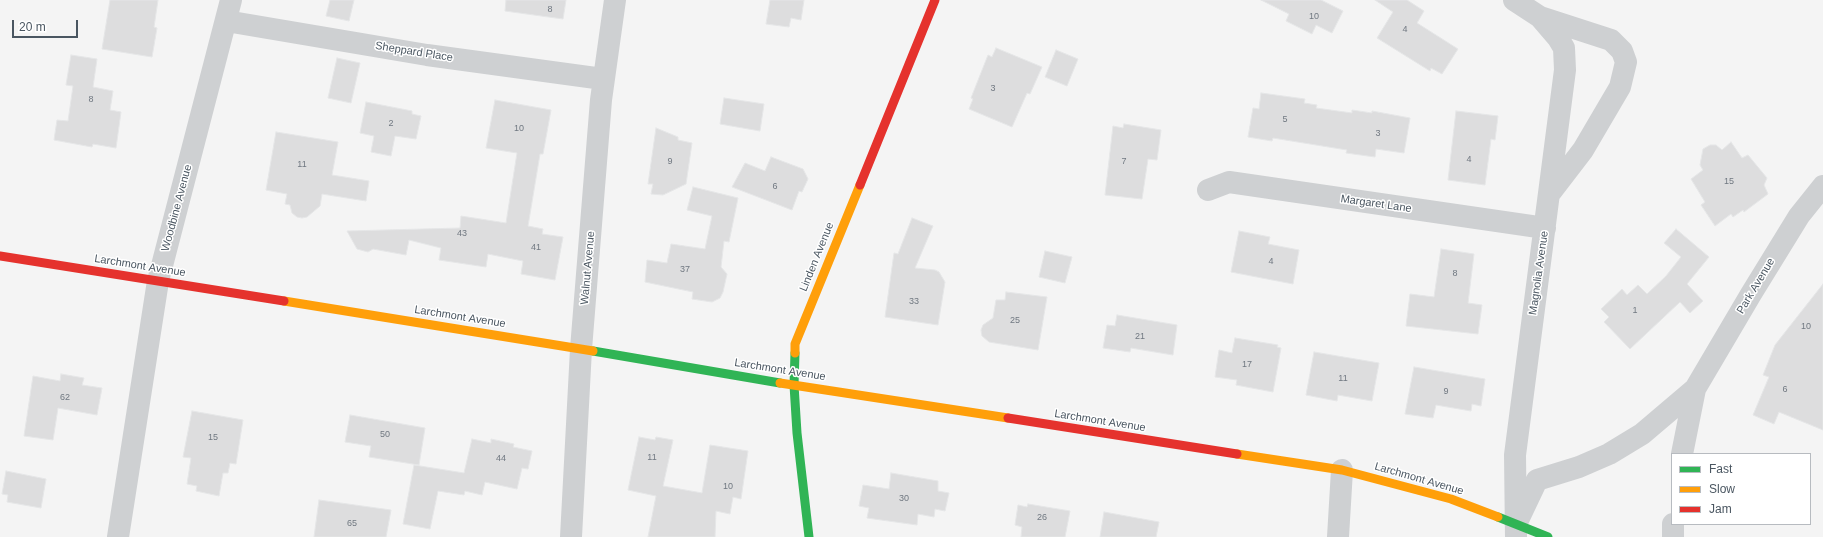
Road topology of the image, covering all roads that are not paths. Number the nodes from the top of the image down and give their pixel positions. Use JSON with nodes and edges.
{"nodes":[{"id":1,"x":231,"y":0,"type":"edge"},
{"id":2,"x":615,"y":0,"type":"edge"},
{"id":3,"x":935,"y":0,"type":"edge"},
{"id":4,"x":1514,"y":0,"type":"edge"},
{"id":5,"x":1540,"y":17,"type":"junction"},
{"id":6,"x":226,"y":21,"type":"junction"},
{"id":7,"x":603,"y":79,"type":"junction"},
{"id":8,"x":1823,"y":186,"type":"edge"},
{"id":9,"x":1208,"y":190,"type":"dead end"},
{"id":10,"x":1549,"y":194,"type":"junction"},
{"id":11,"x":1545,"y":228,"type":"junction"},
{"id":12,"x":0,"y":256,"type":"edge"},
{"id":13,"x":158,"y":281,"type":"junction"},
{"id":14,"x":581,"y":349,"type":"junction"},
{"id":15,"x":794,"y":385,"type":"junction"},
{"id":16,"x":1695,"y":389,"type":"junction"},
{"id":17,"x":1682,"y":453,"type":"edge"},
{"id":18,"x":1342,"y":470,"type":"junction"},
{"id":19,"x":1673,"y":525,"type":"edge"},
{"id":20,"x":1516,"y":531,"type":"edge"},
{"id":21,"x":118,"y":537,"type":"edge"},
{"id":22,"x":571,"y":537,"type":"edge"},
{"id":23,"x":809,"y":537,"type":"edge"},
{"id":24,"x":1338,"y":537,"type":"edge"},
{"id":25,"x":1548,"y":537,"type":"edge"},
{"id":26,"x":1673,"y":537,"type":"edge"}],
"edges":[{"from":1,"to":6,"type":"street","name":"Woodbine Avenue"},
{"from":2,"to":7,"type":"street","name":"Walnut Avenue"},
{"from":3,"to":15,"type":"street","name":"Linden Avenue"},
{"from":4,"to":5,"type":"street"},
{"from":5,"to":10,"type":"street","name":"Magnolia Avenue"},
{"from":5,"to":10,"type":"street"},
{"from":6,"to":7,"type":"street","name":"Sheppard Place"},
{"from":6,"to":13,"type":"street","name":"Woodbine Avenue"},
{"from":7,"to":14,"type":"street","name":"Walnut Avenue"},
{"from":8,"to":16,"type":"street","name":"Park Avenue"},
{"from":9,"to":11,"type":"street","name":"Margaret Lane"},
{"from":10,"to":11,"type":"street","name":"Magnolia Avenue"},
{"from":11,"to":20,"type":"street","name":"Magnolia Avenue"},
{"from":12,"to":13,"type":"street","name":"Larchmont Avenue"},
{"from":13,"to":14,"type":"street","name":"Larchmont Avenue"},
{"from":13,"to":21,"type":"street","name":"Woodbine Avenue"},
{"from":14,"to":15,"type":"street","name":"Larchmont Avenue"},
{"from":14,"to":22,"type":"street","name":"Walnut Avenue"},
{"from":15,"to":18,"type":"street","name":"Larchmont Avenue"},
{"from":15,"to":23,"type":"street","name":"Linden Avenue"},
{"from":16,"to":17,"type":"street","name":"Park Avenue"},
{"from":16,"to":20,"type":"street","name":"Park Avenue"},
{"from":18,"to":20,"type":"street","name":"Larchmont Avenue"},
{"from":18,"to":24,"type":"street"},
{"from":19,"to":26,"type":"street"},
{"from":20,"to":25,"type":"street","name":"Larchmont Avenue"}]}
